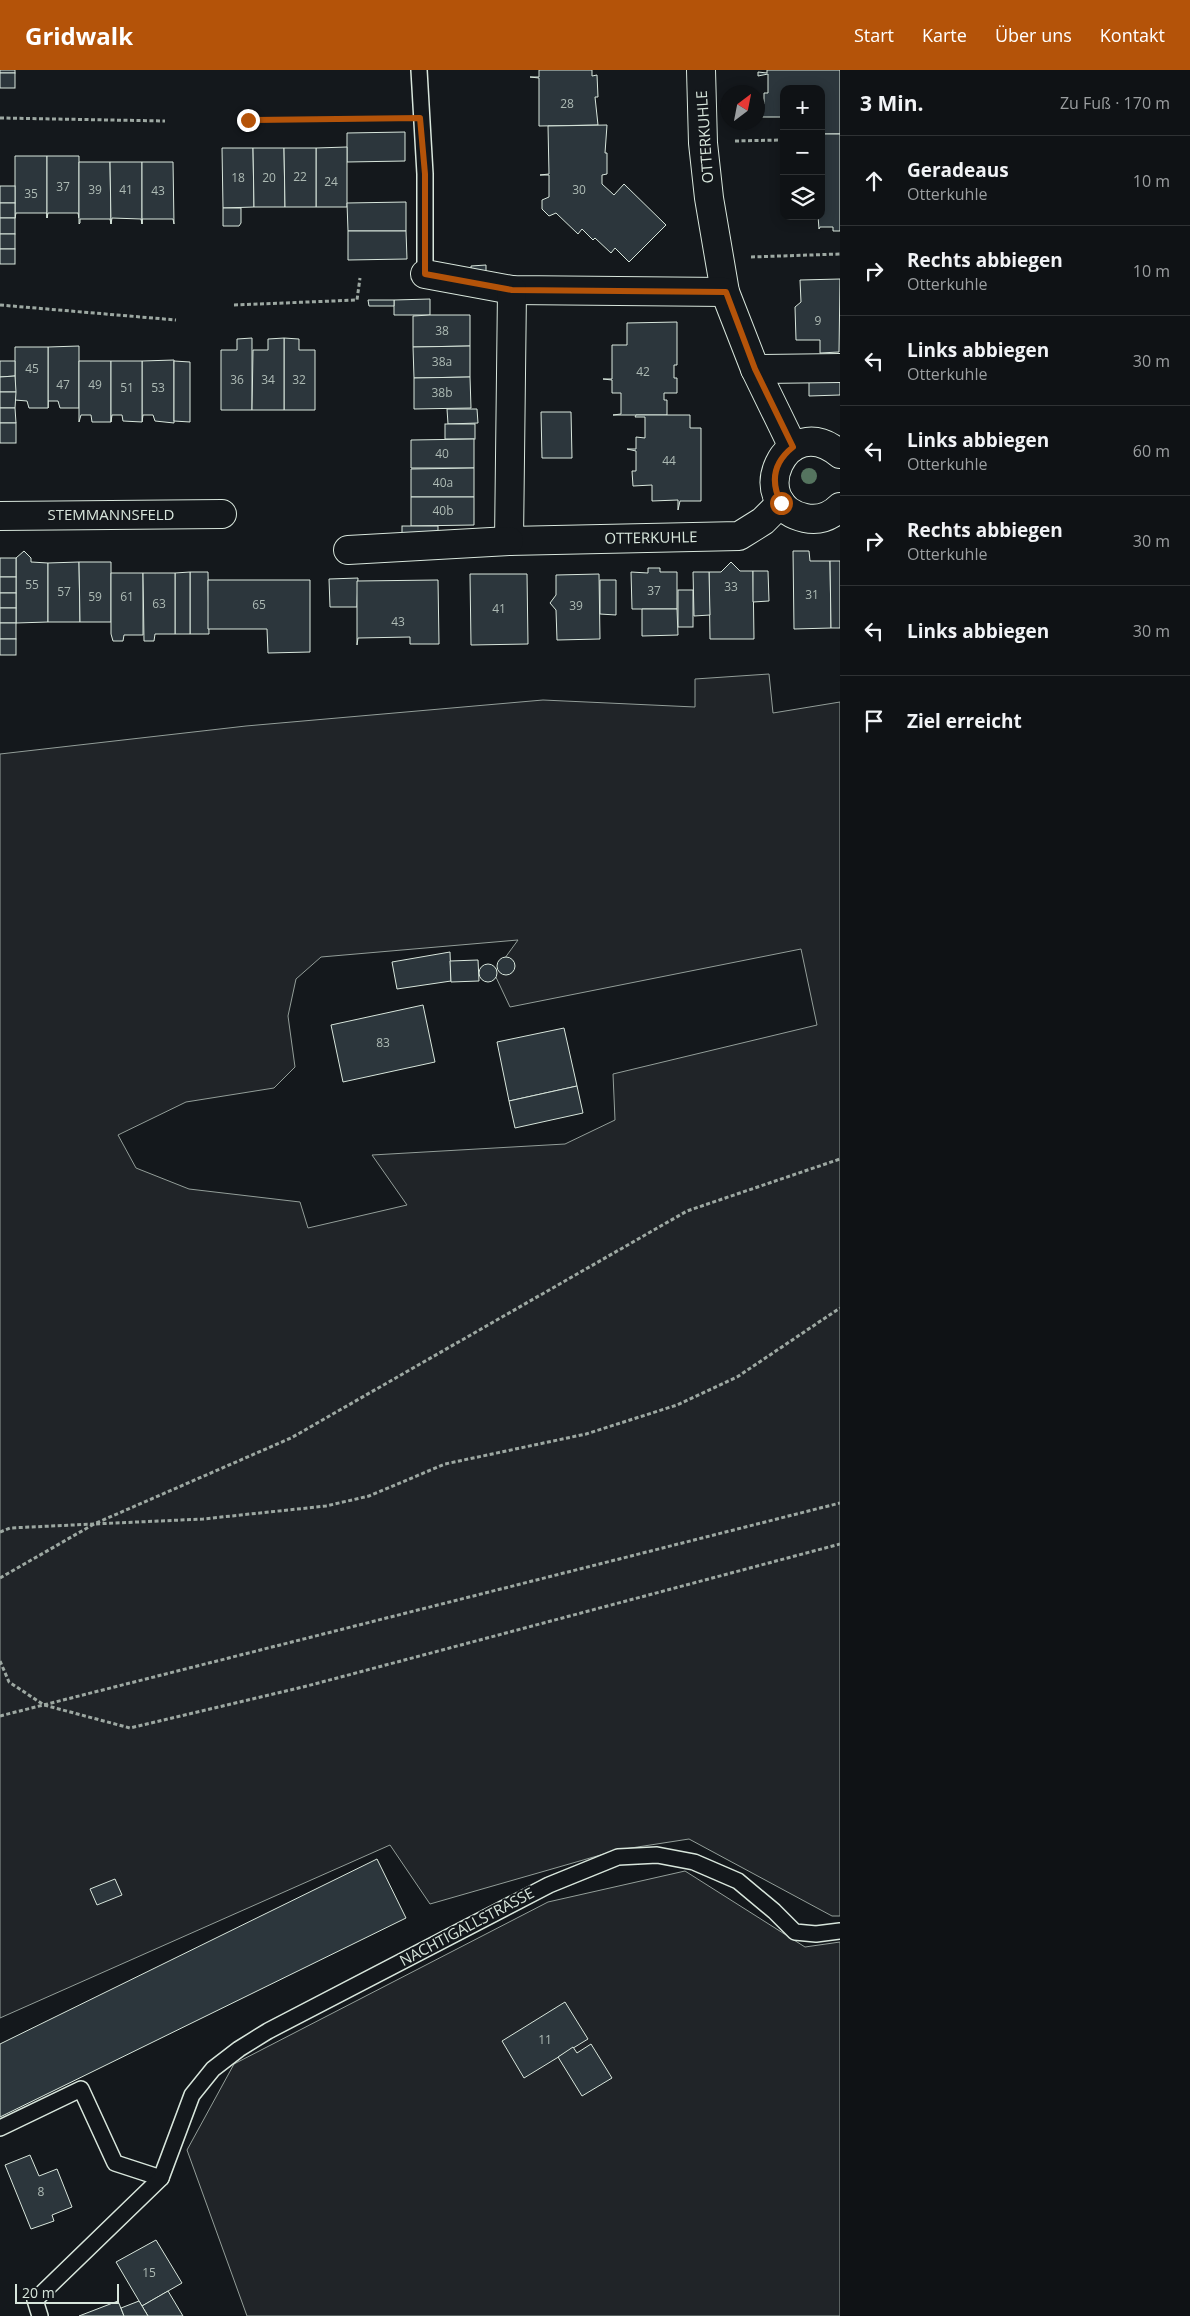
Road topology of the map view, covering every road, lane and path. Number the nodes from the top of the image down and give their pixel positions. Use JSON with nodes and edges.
{"nodes":[{"id":1,"x":419,"y":70,"type":"edge"},
{"id":2,"x":701,"y":70,"type":"edge"},
{"id":3,"x":0,"y":118,"type":"edge"},
{"id":4,"x":420,"y":118,"type":"junction"},
{"id":5,"x":248,"y":120,"type":"dead end"},
{"id":6,"x":165,"y":121,"type":"dead end"},
{"id":7,"x":780,"y":140,"type":"dead end"},
{"id":8,"x":704,"y":143,"type":"junction"},
{"id":9,"x":840,"y":254,"type":"edge"},
{"id":10,"x":721,"y":259,"type":"junction"},
{"id":11,"x":425,"y":274,"type":"joint"},
{"id":12,"x":360,"y":278,"type":"dead end"},
{"id":13,"x":512,"y":290,"type":"junction"},
{"id":14,"x":726,"y":292,"type":"junction"},
{"id":15,"x":0,"y":305,"type":"edge"},
{"id":16,"x":234,"y":305,"type":"dead end"},
{"id":17,"x":176,"y":320,"type":"dead end"},
{"id":18,"x":840,"y":368,"type":"edge"},
{"id":19,"x":755,"y":369,"type":"junction"},
{"id":20,"x":793,"y":447,"type":"junction"},
{"id":21,"x":840,"y":454,"type":"edge"},
{"id":22,"x":781,"y":503,"type":"junction"},
{"id":23,"x":840,"y":507,"type":"edge"},
{"id":24,"x":222,"y":514,"type":"dead end"},
{"id":25,"x":0,"y":516,"type":"edge"},
{"id":26,"x":509,"y":542,"type":"junction"},
{"id":27,"x":348,"y":550,"type":"dead end"},
{"id":28,"x":840,"y":1159,"type":"edge"},
{"id":29,"x":840,"y":1308,"type":"edge"},
{"id":30,"x":840,"y":1503,"type":"edge"},
{"id":31,"x":94,"y":1524,"type":"junction"},
{"id":32,"x":0,"y":1532,"type":"edge"},
{"id":33,"x":840,"y":1544,"type":"edge"},
{"id":34,"x":0,"y":1578,"type":"edge"},
{"id":35,"x":0,"y":1661,"type":"edge"},
{"id":36,"x":44,"y":1705,"type":"junction"},
{"id":37,"x":0,"y":1716,"type":"edge"},
{"id":38,"x":840,"y":1931,"type":"edge"},
{"id":39,"x":0,"y":2128,"type":"edge"},
{"id":40,"x":161,"y":2178,"type":"junction"},
{"id":41,"x":40,"y":2316,"type":"edge"}],
"edges":[{"from":1,"to":4,"type":"lane"},
{"from":2,"to":8,"type":"street","name":"OTTERKUHLE"},
{"from":3,"to":6,"type":"path"},
{"from":4,"to":5,"type":"path"},
{"from":4,"to":11,"type":"lane"},
{"from":7,"to":8,"type":"path"},
{"from":8,"to":10,"type":"street","name":"OTTERKUHLE"},
{"from":9,"to":10,"type":"path"},
{"from":10,"to":14,"type":"street","name":"OTTERKUHLE"},
{"from":11,"to":13,"type":"street"},
{"from":12,"to":16,"type":"path"},
{"from":13,"to":14,"type":"street"},
{"from":13,"to":26,"type":"street"},
{"from":14,"to":19,"type":"street","name":"OTTERKUHLE"},
{"from":15,"to":17,"type":"path"},
{"from":18,"to":19,"type":"street"},
{"from":19,"to":20,"type":"street","name":"OTTERKUHLE"},
{"from":20,"to":21,"type":"street"},
{"from":20,"to":22,"type":"street"},
{"from":22,"to":23,"type":"street"},
{"from":22,"to":26,"type":"street","name":"OTTERKUHLE"},
{"from":24,"to":25,"type":"street","name":"STEMMANNSFELD"},
{"from":26,"to":27,"type":"street","name":"OTTERKUHLE"},
{"from":28,"to":31,"type":"path"},
{"from":29,"to":31,"type":"path"},
{"from":30,"to":36,"type":"path"},
{"from":31,"to":32,"type":"path"},
{"from":31,"to":34,"type":"path"},
{"from":33,"to":36,"type":"path"},
{"from":35,"to":36,"type":"path"},
{"from":36,"to":37,"type":"path"},
{"from":38,"to":40,"type":"lane","name":"NACHTIGALLSTRASSE"},
{"from":39,"to":40,"type":"lane"},
{"from":40,"to":41,"type":"lane","name":"NACHTIGALLSTRASSE"}]}
